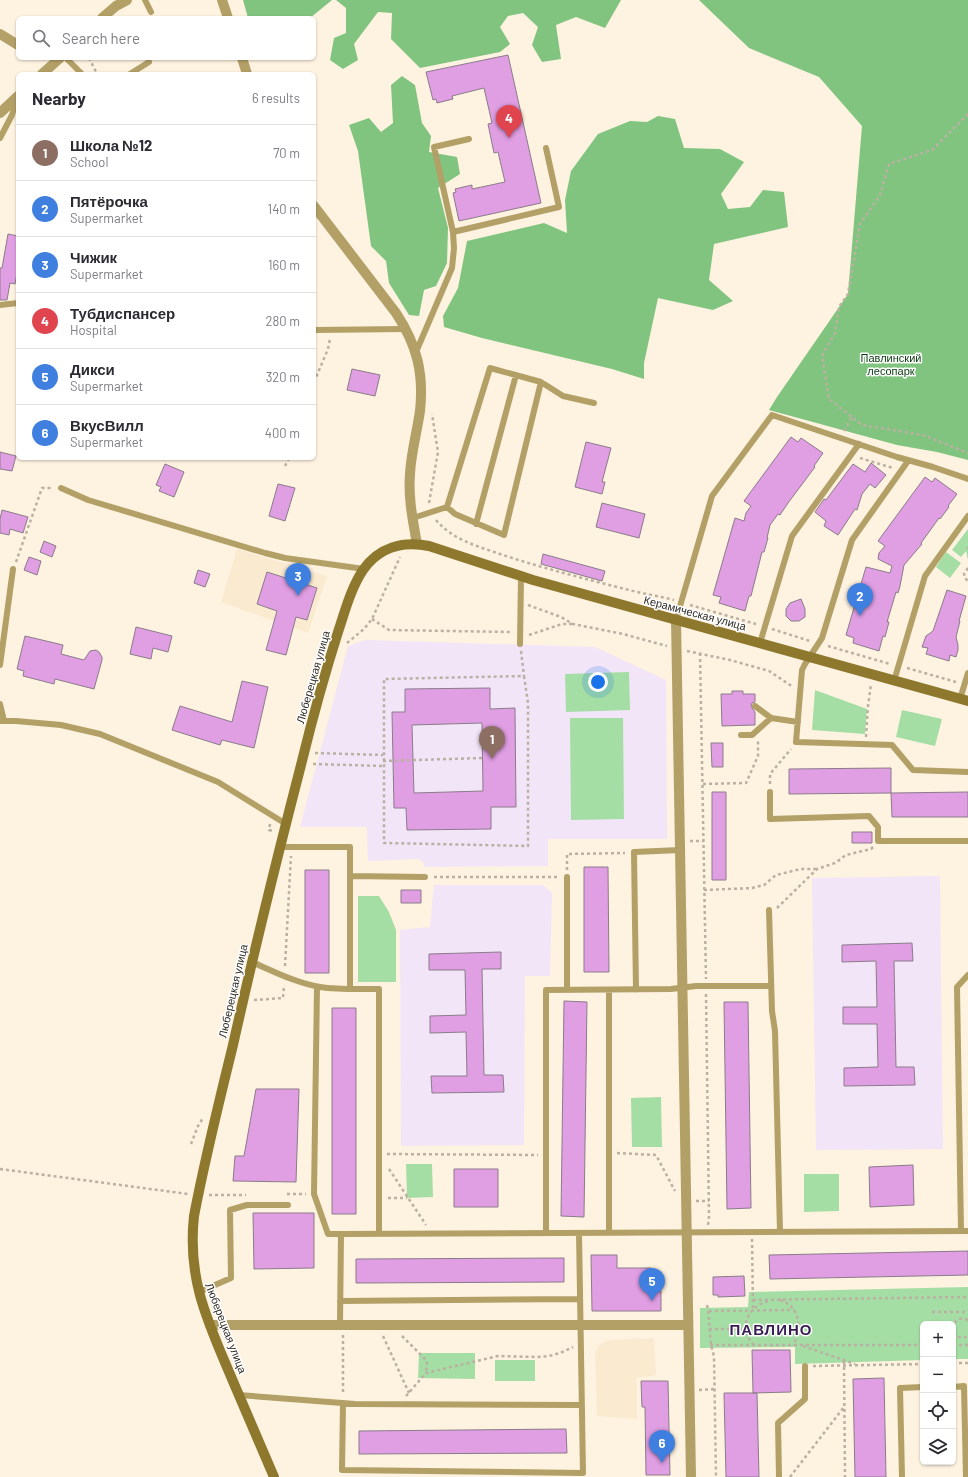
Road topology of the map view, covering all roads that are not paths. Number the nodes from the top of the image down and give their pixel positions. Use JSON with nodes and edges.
{"nodes":[{"id":1,"x":127,"y":0,"type":"edge"},
{"id":2,"x":145,"y":0,"type":"edge"},
{"id":3,"x":222,"y":0,"type":"edge"},
{"id":4,"x":151,"y":12,"type":"dead end"},
{"id":5,"x":104,"y":16,"type":"edge"},
{"id":6,"x":227,"y":16,"type":"edge"},
{"id":7,"x":0,"y":34,"type":"edge"},
{"id":8,"x":16,"y":44,"type":"edge"},
{"id":9,"x":58,"y":60,"type":"edge"},
{"id":10,"x":68,"y":60,"type":"edge"},
{"id":11,"x":243,"y":60,"type":"edge"},
{"id":12,"x":149,"y":62,"type":"dead end"},
{"id":13,"x":44,"y":72,"type":"edge"},
{"id":14,"x":80,"y":72,"type":"edge"},
{"id":15,"x":133,"y":72,"type":"edge"},
{"id":16,"x":246,"y":72,"type":"edge"},
{"id":17,"x":16,"y":99,"type":"edge"},
{"id":18,"x":16,"y":103,"type":"edge"},
{"id":19,"x":0,"y":113,"type":"edge"},
{"id":20,"x":0,"y":138,"type":"edge"},
{"id":21,"x":469,"y":139,"type":"dead end"},
{"id":22,"x":546,"y":148,"type":"dead end"},
{"id":23,"x":316,"y":209,"type":"edge"},
{"id":24,"x":453,"y":232,"type":"junction"},
{"id":25,"x":16,"y":303,"type":"edge"},
{"id":26,"x":0,"y":305,"type":"edge"},
{"id":27,"x":406,"y":329,"type":"junction"},
{"id":28,"x":316,"y":330,"type":"edge"},
{"id":29,"x":416,"y":352,"type":"junction"},
{"id":30,"x":516,"y":375,"type":"junction"},
{"id":31,"x":542,"y":382,"type":"junction"},
{"id":32,"x":594,"y":403,"type":"dead end"},
{"id":33,"x":859,"y":444,"type":"junction"},
{"id":34,"x":908,"y":461,"type":"junction"},
{"id":35,"x":968,"y":479,"type":"edge"},
{"id":36,"x":61,"y":488,"type":"road end"},
{"id":37,"x":447,"y":507,"type":"junction"},
{"id":38,"x":968,"y":516,"type":"edge"},
{"id":39,"x":413,"y":518,"type":"junction"},
{"id":40,"x":476,"y":524,"type":"junction"},
{"id":41,"x":417,"y":544,"type":"junction"},
{"id":42,"x":13,"y":569,"type":"road end"},
{"id":43,"x":364,"y":569,"type":"junction"},
{"id":44,"x":521,"y":577,"type":"junction"},
{"id":45,"x":676,"y":620,"type":"junction"},
{"id":46,"x":760,"y":643,"type":"junction"},
{"id":47,"x":520,"y":644,"type":"road end"},
{"id":48,"x":810,"y":657,"type":"junction"},
{"id":49,"x":0,"y":665,"type":"edge"},
{"id":50,"x":968,"y":673,"type":"edge"},
{"id":51,"x":894,"y":681,"type":"junction"},
{"id":52,"x":964,"y":700,"type":"edge"},
{"id":53,"x":0,"y":704,"type":"edge"},
{"id":54,"x":755,"y":706,"type":"dead end"},
{"id":55,"x":771,"y":718,"type":"junction"},
{"id":56,"x":2,"y":721,"type":"edge"},
{"id":57,"x":798,"y":722,"type":"junction"},
{"id":58,"x":741,"y":735,"type":"dead end"},
{"id":59,"x":968,"y":772,"type":"edge"},
{"id":60,"x":770,"y":792,"type":"road end"},
{"id":61,"x":286,"y":824,"type":"junction"},
{"id":62,"x":968,"y":841,"type":"edge"},
{"id":63,"x":280,"y":847,"type":"junction"},
{"id":64,"x":680,"y":850,"type":"junction"},
{"id":65,"x":350,"y":876,"type":"junction"},
{"id":66,"x":425,"y":877,"type":"road end"},
{"id":67,"x":567,"y":877,"type":"road end"},
{"id":68,"x":769,"y":910,"type":"dead end"},
{"id":69,"x":252,"y":962,"type":"junction"},
{"id":70,"x":968,"y":974,"type":"edge"},
{"id":71,"x":771,"y":986,"type":"junction"},
{"id":72,"x":317,"y":987,"type":"junction"},
{"id":73,"x":683,"y":988,"type":"junction"},
{"id":74,"x":350,"y":989,"type":"junction"},
{"id":75,"x":567,"y":990,"type":"junction"},
{"id":76,"x":609,"y":990,"type":"junction"},
{"id":77,"x":636,"y":990,"type":"junction"},
{"id":78,"x":288,"y":1205,"type":"dead end"},
{"id":79,"x":965,"y":1231,"type":"edge"},
{"id":80,"x":687,"y":1232,"type":"junction"},
{"id":81,"x":780,"y":1232,"type":"junction"},
{"id":82,"x":546,"y":1233,"type":"junction"},
{"id":83,"x":579,"y":1233,"type":"junction"},
{"id":84,"x":609,"y":1233,"type":"junction"},
{"id":85,"x":341,"y":1234,"type":"junction"},
{"id":86,"x":378,"y":1234,"type":"junction"},
{"id":87,"x":198,"y":1292,"type":"junction"},
{"id":88,"x":580,"y":1299,"type":"junction"},
{"id":89,"x":340,"y":1301,"type":"junction"},
{"id":90,"x":210,"y":1325,"type":"junction"},
{"id":91,"x":340,"y":1325,"type":"junction"},
{"id":92,"x":580,"y":1325,"type":"junction"},
{"id":93,"x":688,"y":1325,"type":"junction"},
{"id":94,"x":804,"y":1366,"type":"road end"},
{"id":95,"x":956,"y":1386,"type":"edge"},
{"id":96,"x":920,"y":1388,"type":"edge"},
{"id":97,"x":239,"y":1396,"type":"junction"},
{"id":98,"x":343,"y":1403,"type":"junction"},
{"id":99,"x":582,"y":1405,"type":"junction"},
{"id":100,"x":274,"y":1477,"type":"edge"},
{"id":101,"x":691,"y":1477,"type":"edge"},
{"id":102,"x":779,"y":1477,"type":"edge"},
{"id":103,"x":902,"y":1477,"type":"edge"},
{"id":104,"x":966,"y":1477,"type":"edge"}],
"edges":[{"from":1,"to":5,"type":"street"},
{"from":2,"to":4,"type":"lane"},
{"from":3,"to":6,"type":"street"},
{"from":7,"to":8,"type":"street"},
{"from":9,"to":13,"type":"street"},
{"from":10,"to":14,"type":"lane"},
{"from":11,"to":16,"type":"street"},
{"from":12,"to":15,"type":"lane"},
{"from":17,"to":19,"type":"street"},
{"from":18,"to":20,"type":"lane"},
{"from":21,"to":24,"type":"lane"},
{"from":22,"to":24,"type":"lane"},
{"from":23,"to":27,"type":"street"},
{"from":24,"to":29,"type":"lane"},
{"from":25,"to":26,"type":"lane"},
{"from":27,"to":28,"type":"lane"},
{"from":27,"to":29,"type":"street"},
{"from":29,"to":39,"type":"street"},
{"from":30,"to":31,"type":"lane"},
{"from":30,"to":37,"type":"lane"},
{"from":30,"to":40,"type":"lane"},
{"from":31,"to":32,"type":"lane"},
{"from":31,"to":40,"type":"lane"},
{"from":33,"to":34,"type":"lane"},
{"from":33,"to":45,"type":"lane"},
{"from":33,"to":46,"type":"lane"},
{"from":34,"to":35,"type":"lane"},
{"from":34,"to":48,"type":"lane"},
{"from":36,"to":43,"type":"lane"},
{"from":37,"to":39,"type":"lane"},
{"from":37,"to":40,"type":"lane"},
{"from":38,"to":51,"type":"lane"},
{"from":39,"to":41,"type":"street"},
{"from":41,"to":43,"type":"main road","name":"Люберецкая улица"},
{"from":41,"to":44,"type":"main road","name":"Керамическая улица"},
{"from":42,"to":49,"type":"lane"},
{"from":43,"to":61,"type":"main road","name":"Люберецкая улица"},
{"from":44,"to":45,"type":"main road","name":"Керамическая улица"},
{"from":44,"to":47,"type":"lane"},
{"from":45,"to":46,"type":"main road","name":"Керамическая улица"},
{"from":45,"to":64,"type":"street"},
{"from":46,"to":48,"type":"main road","name":"Керамическая улица"},
{"from":48,"to":51,"type":"main road","name":"Керамическая улица"},
{"from":48,"to":57,"type":"lane"},
{"from":50,"to":52,"type":"lane"},
{"from":51,"to":52,"type":"main road","name":"Керамическая улица"},
{"from":53,"to":56,"type":"lane"},
{"from":54,"to":55,"type":"lane"},
{"from":55,"to":57,"type":"lane"},
{"from":55,"to":58,"type":"lane"},
{"from":56,"to":61,"type":"lane"},
{"from":57,"to":59,"type":"lane"},
{"from":60,"to":62,"type":"lane"},
{"from":61,"to":63,"type":"main road","name":"Люберецкая улица"},
{"from":63,"to":65,"type":"lane"},
{"from":63,"to":69,"type":"main road","name":"Люберецкая улица"},
{"from":64,"to":73,"type":"street"},
{"from":64,"to":77,"type":"lane"},
{"from":65,"to":66,"type":"lane"},
{"from":65,"to":74,"type":"lane"},
{"from":67,"to":75,"type":"lane"},
{"from":68,"to":71,"type":"lane"},
{"from":69,"to":72,"type":"lane"},
{"from":69,"to":87,"type":"main road","name":"Люберецкая улица"},
{"from":70,"to":79,"type":"lane"},
{"from":71,"to":73,"type":"lane"},
{"from":71,"to":81,"type":"lane"},
{"from":72,"to":74,"type":"lane"},
{"from":72,"to":85,"type":"lane"},
{"from":73,"to":77,"type":"lane"},
{"from":73,"to":80,"type":"street"},
{"from":74,"to":86,"type":"lane"},
{"from":75,"to":76,"type":"lane"},
{"from":75,"to":82,"type":"lane"},
{"from":76,"to":77,"type":"lane"},
{"from":76,"to":84,"type":"lane"},
{"from":78,"to":87,"type":"lane"},
{"from":79,"to":81,"type":"lane"},
{"from":80,"to":81,"type":"lane"},
{"from":80,"to":84,"type":"lane"},
{"from":80,"to":93,"type":"street"},
{"from":82,"to":83,"type":"lane"},
{"from":82,"to":86,"type":"lane"},
{"from":83,"to":84,"type":"lane"},
{"from":83,"to":88,"type":"lane"},
{"from":85,"to":86,"type":"lane"},
{"from":85,"to":89,"type":"lane"},
{"from":87,"to":90,"type":"main road","name":"Люберецкая улица"},
{"from":88,"to":89,"type":"lane"},
{"from":88,"to":92,"type":"lane"},
{"from":89,"to":91,"type":"lane"},
{"from":90,"to":91,"type":"street"},
{"from":90,"to":97,"type":"main road","name":"Люберецкая улица"},
{"from":91,"to":92,"type":"street"},
{"from":92,"to":93,"type":"street"},
{"from":92,"to":99,"type":"lane"},
{"from":93,"to":101,"type":"street"},
{"from":94,"to":102,"type":"lane"},
{"from":95,"to":104,"type":"lane"},
{"from":96,"to":103,"type":"lane"},
{"from":97,"to":98,"type":"lane"},
{"from":97,"to":100,"type":"main road","name":"Люберецкая улица"},
{"from":98,"to":99,"type":"lane"},
{"from":98,"to":99,"type":"lane"}]}
